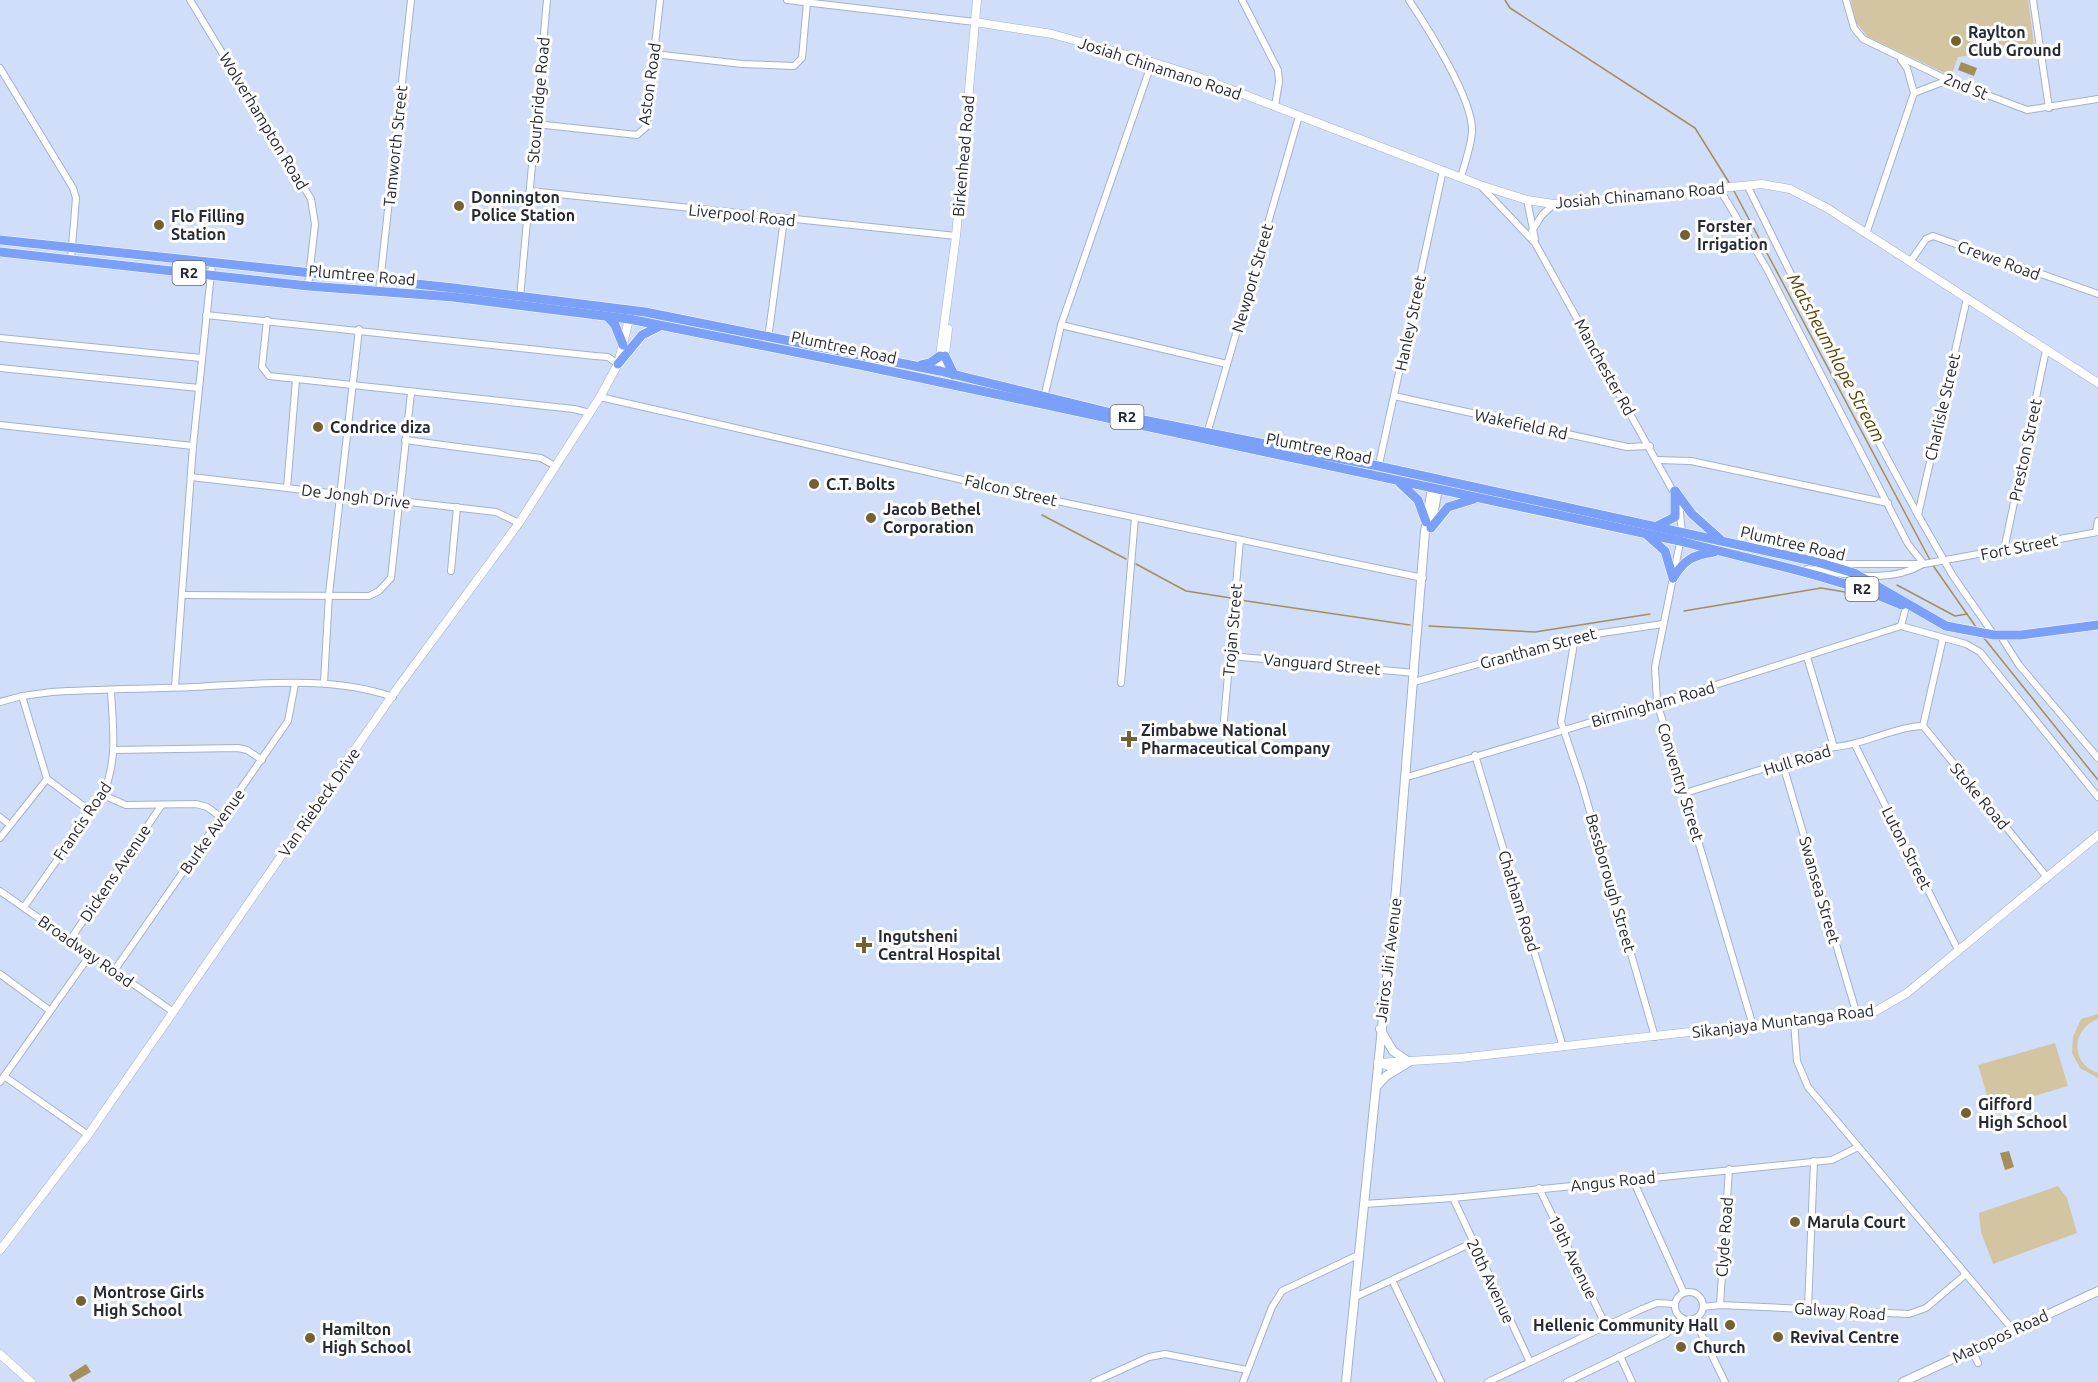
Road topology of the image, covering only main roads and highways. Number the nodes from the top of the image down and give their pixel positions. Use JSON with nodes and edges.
{"nodes":[{"id":1,"x":0,"y":240,"type":"edge"},
{"id":2,"x":0,"y":252,"type":"edge"},
{"id":3,"x":612,"y":307,"type":"junction"},
{"id":4,"x":645,"y":312,"type":"junction"},
{"id":5,"x":608,"y":317,"type":"junction"},
{"id":6,"x":629,"y":319,"type":"junction"},
{"id":7,"x":663,"y":326,"type":"junction"},
{"id":8,"x":768,"y":341,"type":"junction"},
{"id":9,"x":623,"y":345,"type":"road end"},
{"id":10,"x":618,"y":364,"type":"road end"},
{"id":11,"x":915,"y":366,"type":"junction"},
{"id":12,"x":940,"y":371,"type":"junction"},
{"id":13,"x":954,"y":375,"type":"junction"},
{"id":14,"x":923,"y":380,"type":"junction"},
{"id":15,"x":955,"y":387,"type":"junction"},
{"id":16,"x":1044,"y":400,"type":"junction"},
{"id":17,"x":1377,"y":470,"type":"junction"},
{"id":18,"x":1423,"y":475,"type":"junction"},
{"id":19,"x":1395,"y":479,"type":"junction"},
{"id":20,"x":1452,"y":482,"type":"junction"},
{"id":21,"x":1436,"y":488,"type":"junction"},
{"id":22,"x":1479,"y":498,"type":"junction"},
{"id":23,"x":1656,"y":526,"type":"junction"},
{"id":24,"x":1428,"y":529,"type":"junction"},
{"id":25,"x":1644,"y":533,"type":"junction"},
{"id":26,"x":1681,"y":537,"type":"junction"},
{"id":27,"x":1725,"y":543,"type":"junction"},
{"id":28,"x":1719,"y":551,"type":"junction"},
{"id":29,"x":1923,"y":615,"type":"junction"},
{"id":30,"x":2098,"y":625,"type":"edge"},
{"id":31,"x":1380,"y":1029,"type":"junction"},
{"id":32,"x":1375,"y":1090,"type":"junction"},
{"id":33,"x":2098,"y":1291,"type":"edge"},
{"id":34,"x":1346,"y":1382,"type":"edge"},
{"id":35,"x":1903,"y":1382,"type":"edge"}],
"edges":[{"from":1,"to":3,"type":"highway","name":"Plumtree Road","number":"R2"},
{"from":2,"to":5,"type":"highway","name":"Plumtree Road","number":"R2"},
{"from":3,"to":4,"type":"highway","name":"Plumtree Road","number":"R2"},
{"from":3,"to":6,"type":"highway"},
{"from":4,"to":6,"type":"highway"},
{"from":4,"to":8,"type":"highway","name":"Plumtree Road","number":"R2"},
{"from":5,"to":6,"type":"highway","name":"Plumtree Road","number":"R2"},
{"from":5,"to":9,"type":"highway"},
{"from":6,"to":7,"type":"highway","name":"Plumtree Road","number":"R2"},
{"from":7,"to":8,"type":"highway","name":"Plumtree Road","number":"R2"},
{"from":7,"to":10,"type":"highway"},
{"from":8,"to":11,"type":"highway","name":"Plumtree Road","number":"R2"},
{"from":8,"to":14,"type":"highway","name":"Plumtree Road","number":"R2"},
{"from":11,"to":12,"type":"highway","name":"Plumtree Road","number":"R2"},
{"from":11,"to":13,"type":"highway"},
{"from":12,"to":13,"type":"highway","name":"Plumtree Road","number":"R2"},
{"from":12,"to":14,"type":"highway"},
{"from":12,"to":15,"type":"highway"},
{"from":13,"to":16,"type":"highway","name":"Plumtree Road","number":"R2"},
{"from":14,"to":15,"type":"highway","name":"Plumtree Road","number":"R2"},
{"from":15,"to":16,"type":"highway","name":"Plumtree Road","number":"R2"},
{"from":16,"to":17,"type":"highway","name":"Plumtree Road","number":"R2"},
{"from":17,"to":18,"type":"highway","name":"Plumtree Road","number":"R2"},
{"from":17,"to":19,"type":"highway","name":"Plumtree Road","number":"R2"},
{"from":18,"to":20,"type":"highway","name":"Plumtree Road","number":"R2"},
{"from":18,"to":21,"type":"highway"},
{"from":19,"to":21,"type":"highway","name":"Plumtree Road","number":"R2"},
{"from":19,"to":24,"type":"highway"},
{"from":20,"to":21,"type":"highway"},
{"from":20,"to":23,"type":"highway","name":"Plumtree Road","number":"R2"},
{"from":21,"to":22,"type":"highway","name":"Plumtree Road","number":"R2"},
{"from":21,"to":24,"type":"main road","name":"Jairos Jiri Avenue"},
{"from":22,"to":24,"type":"highway"},
{"from":22,"to":25,"type":"highway","name":"Plumtree Road","number":"R2"},
{"from":23,"to":26,"type":"highway","name":"Plumtree Road","number":"R2"},
{"from":23,"to":27,"type":"highway"},
{"from":24,"to":31,"type":"main road","name":"Jairos Jiri Avenue"},
{"from":25,"to":26,"type":"highway","name":"Plumtree Road","number":"R2"},
{"from":25,"to":28,"type":"highway"},
{"from":26,"to":27,"type":"highway","name":"Plumtree Road","number":"R2"},
{"from":26,"to":28,"type":"highway","name":"Plumtree Road","number":"R2"},
{"from":27,"to":29,"type":"highway","name":"Plumtree Road","number":"R2"},
{"from":28,"to":29,"type":"highway","name":"Plumtree Road","number":"R2"},
{"from":29,"to":30,"type":"highway","number":"R2"},
{"from":31,"to":32,"type":"main road","name":"Jairos Jiri Avenue"},
{"from":31,"to":32,"type":"main road"},
{"from":32,"to":34,"type":"main road","name":"Jairos Jiri Avenue"},
{"from":33,"to":35,"type":"main road","name":"Matopos Road"}]}
